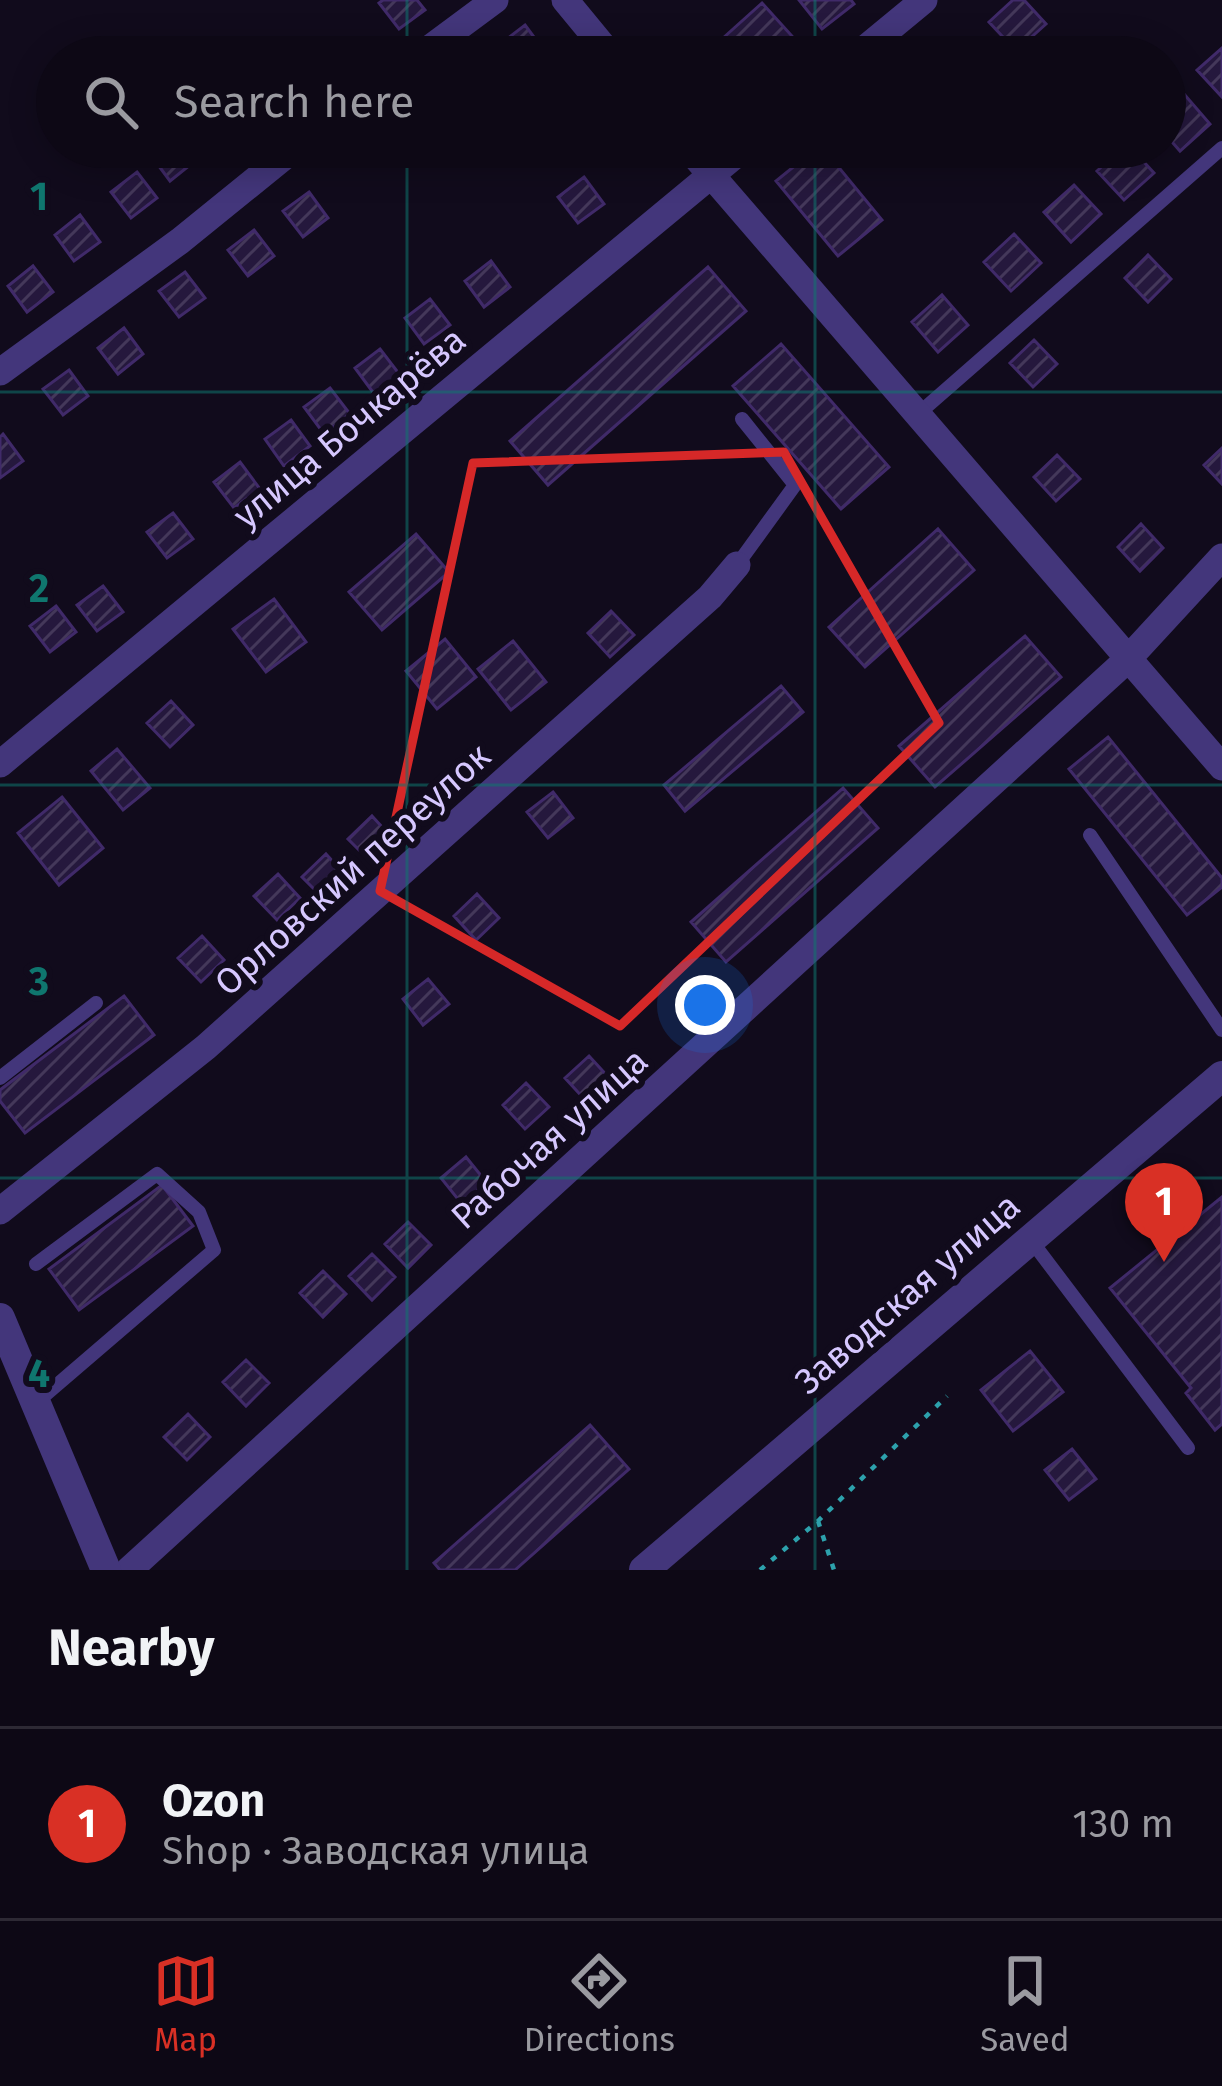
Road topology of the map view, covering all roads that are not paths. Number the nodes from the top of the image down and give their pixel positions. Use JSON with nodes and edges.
{"nodes":[{"id":1,"x":495,"y":0,"type":"edge"},
{"id":2,"x":565,"y":0,"type":"edge"},
{"id":3,"x":924,"y":0,"type":"edge"},
{"id":4,"x":446,"y":36,"type":"edge"},
{"id":5,"x":595,"y":36,"type":"edge"},
{"id":6,"x":880,"y":36,"type":"edge"},
{"id":7,"x":1222,"y":148,"type":"edge"},
{"id":8,"x":270,"y":168,"type":"edge"},
{"id":9,"x":704,"y":168,"type":"edge"},
{"id":10,"x":719,"y":168,"type":"edge"},
{"id":11,"x":710,"y":175,"type":"junction"},
{"id":12,"x":0,"y":372,"type":"edge"},
{"id":13,"x":917,"y":415,"type":"junction"},
{"id":14,"x":742,"y":419,"type":"dead end"},
{"id":15,"x":1222,"y":556,"type":"edge"},
{"id":16,"x":737,"y":565,"type":"joint"},
{"id":17,"x":1127,"y":660,"type":"junction"},
{"id":18,"x":0,"y":764,"type":"edge"},
{"id":19,"x":1222,"y":767,"type":"edge"},
{"id":20,"x":1090,"y":835,"type":"dead end"},
{"id":21,"x":96,"y":1003,"type":"dead end"},
{"id":22,"x":1222,"y":1030,"type":"edge"},
{"id":23,"x":0,"y":1078,"type":"edge"},
{"id":24,"x":1220,"y":1080,"type":"edge"},
{"id":25,"x":0,"y":1211,"type":"edge"},
{"id":26,"x":1030,"y":1239,"type":"junction"},
{"id":27,"x":36,"y":1264,"type":"dead end"},
{"id":28,"x":0,"y":1318,"type":"edge"},
{"id":29,"x":37,"y":1402,"type":"junction"},
{"id":30,"x":1188,"y":1448,"type":"dead end"},
{"id":31,"x":106,"y":1570,"type":"edge"},
{"id":32,"x":129,"y":1570,"type":"edge"},
{"id":33,"x":644,"y":1570,"type":"edge"}],
"edges":[{"from":1,"to":4,"type":"street"},
{"from":2,"to":5,"type":"street"},
{"from":3,"to":6,"type":"street"},
{"from":7,"to":13,"type":"lane"},
{"from":8,"to":12,"type":"street"},
{"from":9,"to":11,"type":"street"},
{"from":10,"to":11,"type":"street","name":"улица Бочкарёва"},
{"from":11,"to":13,"type":"street"},
{"from":11,"to":18,"type":"street","name":"улица Бочкарёва"},
{"from":13,"to":17,"type":"street"},
{"from":14,"to":16,"type":"lane"},
{"from":15,"to":17,"type":"street","name":"Рабочая улица"},
{"from":16,"to":25,"type":"street","name":"Орловский переулок"},
{"from":17,"to":19,"type":"street"},
{"from":17,"to":32,"type":"street","name":"Рабочая улица"},
{"from":20,"to":22,"type":"lane"},
{"from":21,"to":23,"type":"lane"},
{"from":24,"to":26,"type":"street","name":"Заводская улица"},
{"from":26,"to":30,"type":"lane"},
{"from":26,"to":33,"type":"street","name":"Заводская улица"},
{"from":27,"to":29,"type":"lane"},
{"from":28,"to":29,"type":"street"},
{"from":29,"to":31,"type":"street"}]}
